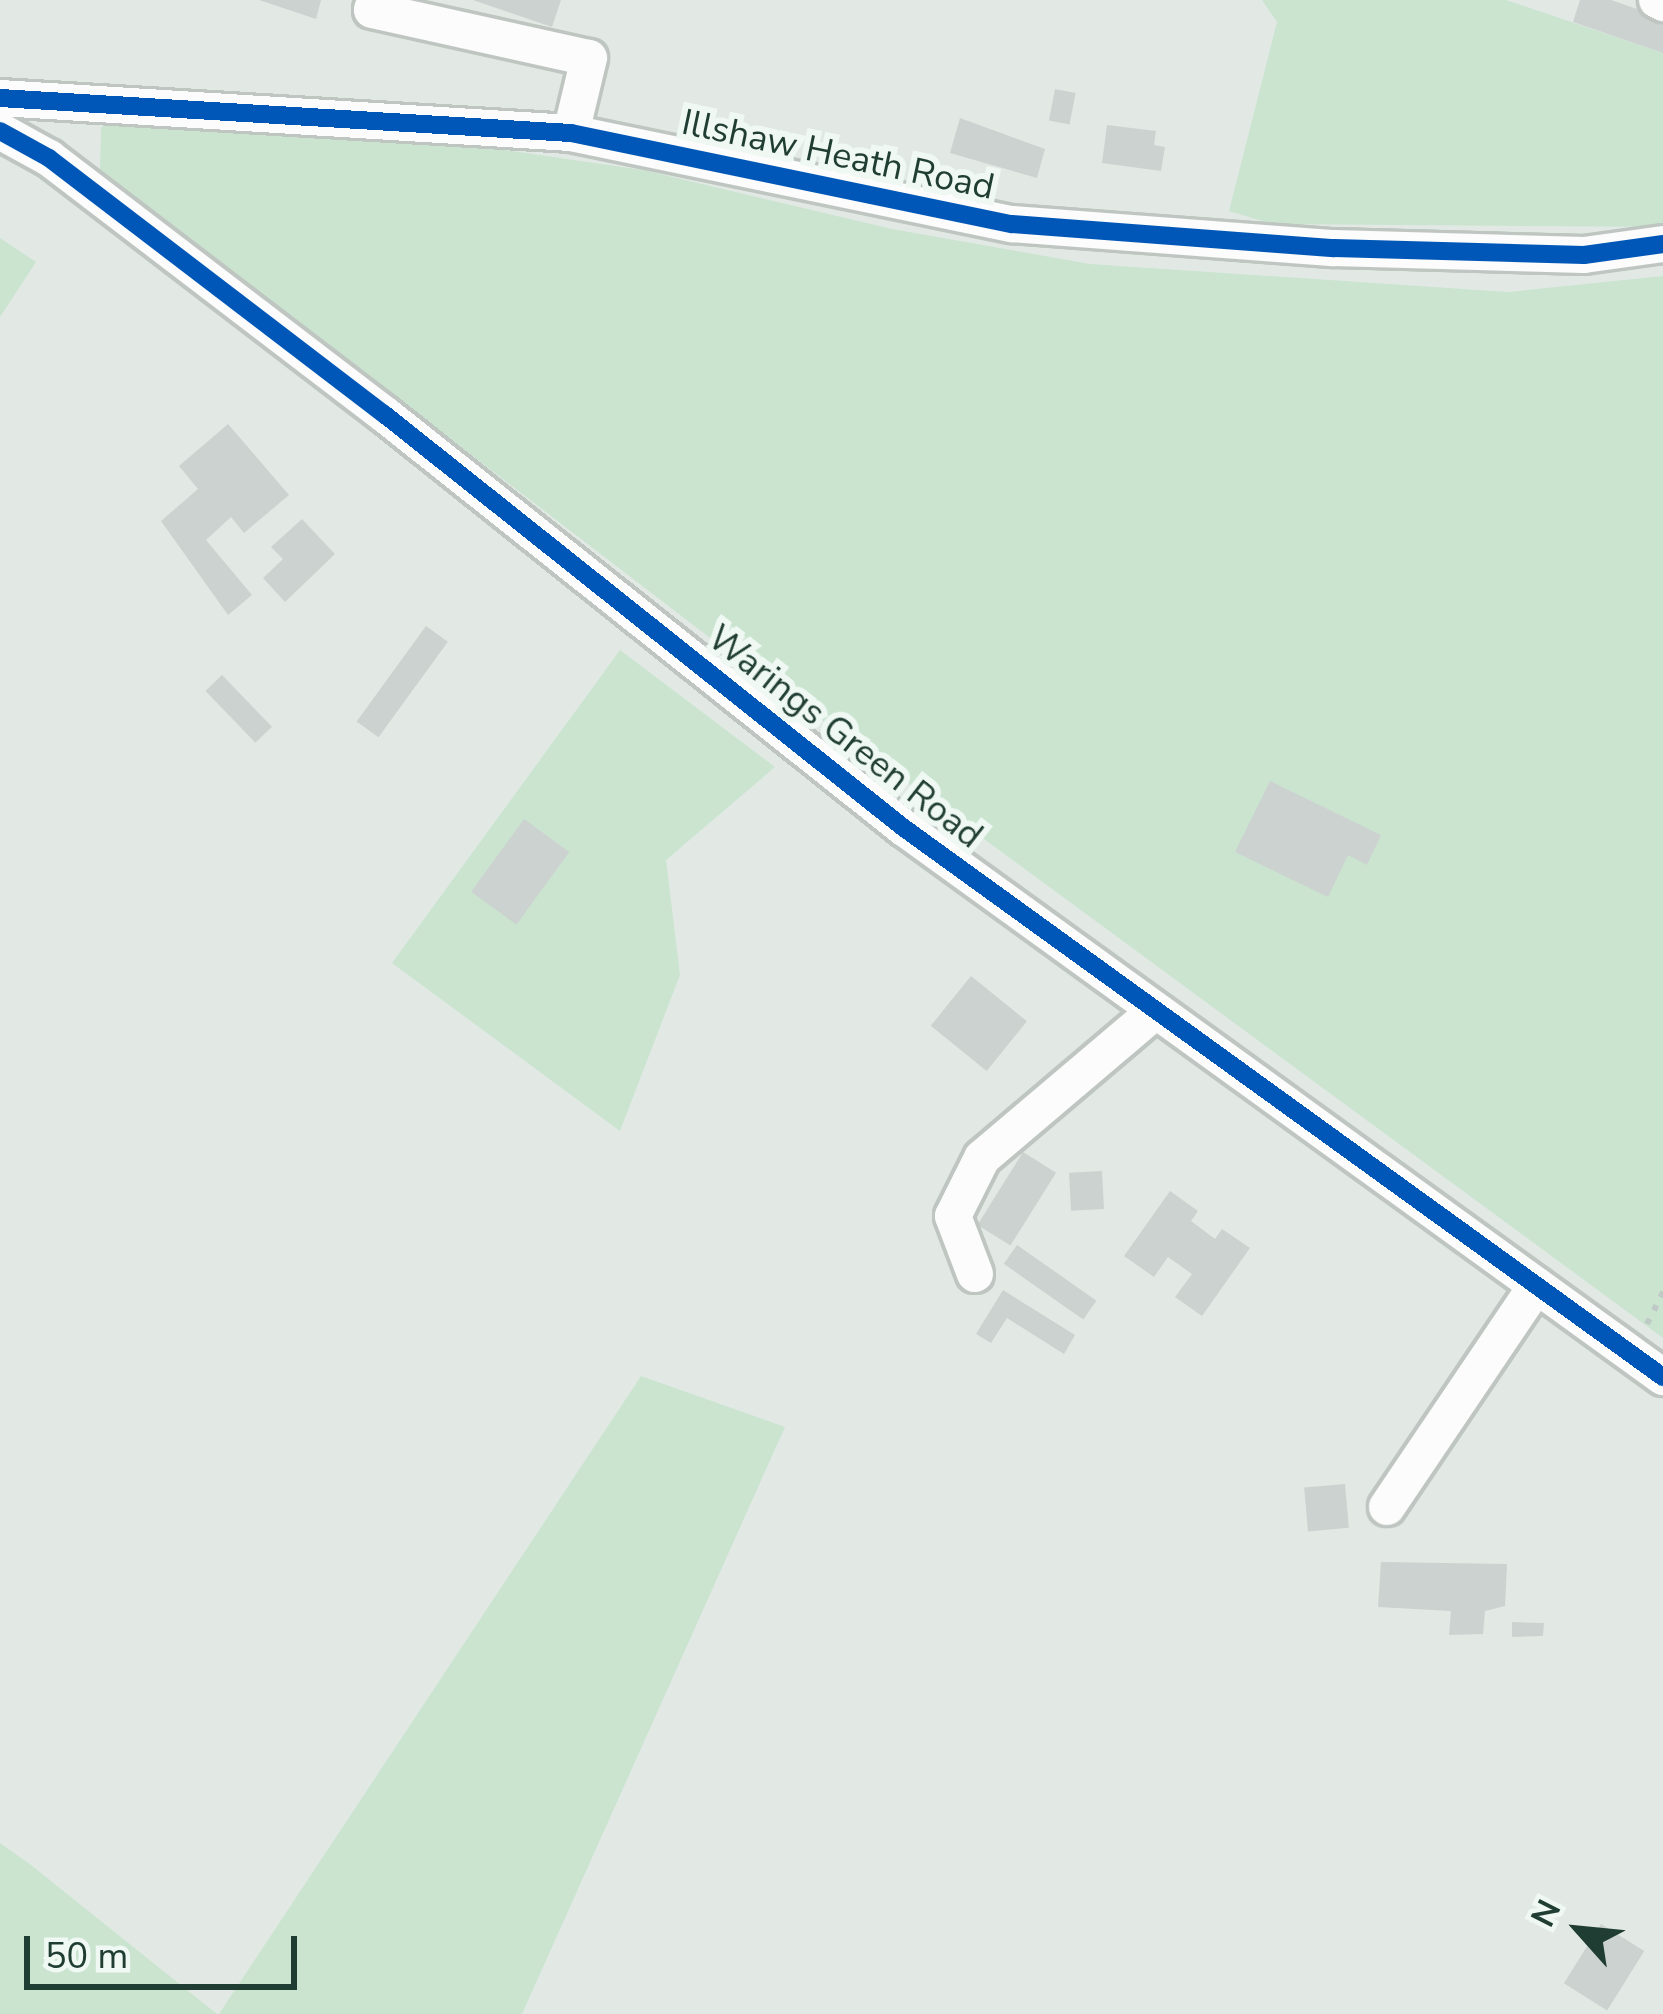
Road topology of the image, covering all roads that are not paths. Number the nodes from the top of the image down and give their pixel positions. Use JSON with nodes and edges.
{"nodes":[{"id":1,"x":375,"y":0,"type":"edge"},
{"id":2,"x":0,"y":98,"type":"edge"},
{"id":3,"x":75,"y":104,"type":"junction"},
{"id":4,"x":0,"y":131,"type":"edge"},
{"id":5,"x":571,"y":134,"type":"junction"},
{"id":6,"x":50,"y":158,"type":"junction"},
{"id":7,"x":1663,"y":244,"type":"edge"},
{"id":8,"x":1154,"y":1012,"type":"junction"},
{"id":9,"x":975,"y":1274,"type":"dead end"},
{"id":10,"x":1536,"y":1286,"type":"junction"},
{"id":11,"x":1663,"y":1377,"type":"edge"},
{"id":12,"x":1387,"y":1507,"type":"dead end"}],
"edges":[{"from":1,"to":5,"type":"street"},
{"from":2,"to":3,"type":"street","name":"Illshaw Heath Road"},
{"from":3,"to":5,"type":"street","name":"Illshaw Heath Road"},
{"from":3,"to":6,"type":"street"},
{"from":4,"to":6,"type":"street","name":"Warings Green Road"},
{"from":5,"to":7,"type":"street","name":"Illshaw Heath Road"},
{"from":6,"to":8,"type":"street","name":"Warings Green Road"},
{"from":8,"to":9,"type":"street"},
{"from":8,"to":10,"type":"street","name":"Warings Green Road"},
{"from":10,"to":11,"type":"street","name":"Warings Green Road"},
{"from":10,"to":12,"type":"street"}]}
